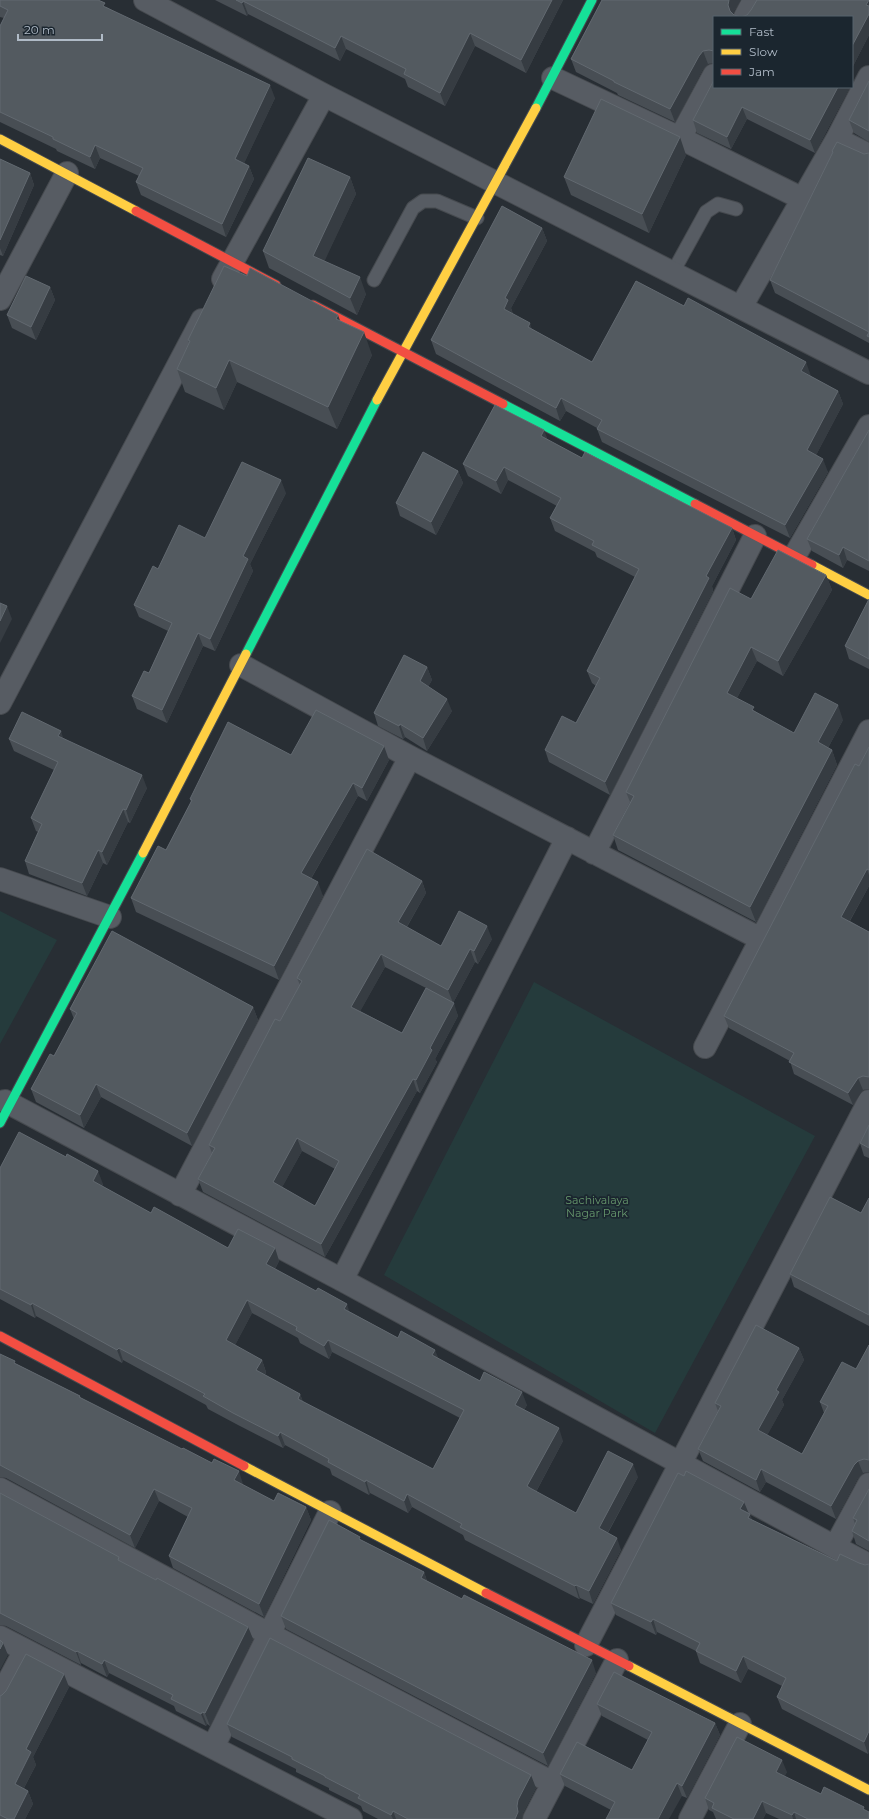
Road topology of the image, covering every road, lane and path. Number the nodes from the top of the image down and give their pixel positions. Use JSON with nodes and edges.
{"nodes":[{"id":1,"x":145,"y":0,"type":"edge"},
{"id":2,"x":754,"y":0,"type":"edge"},
{"id":3,"x":586,"y":2,"type":"edge"},
{"id":4,"x":746,"y":16,"type":"edge"},
{"id":5,"x":713,"y":77,"type":"edge"},
{"id":6,"x":869,"y":77,"type":"edge"},
{"id":7,"x":553,"y":78,"type":"junction"},
{"id":8,"x":324,"y":95,"type":"junction"},
{"id":9,"x":680,"y":138,"type":"junction"},
{"id":10,"x":0,"y":139,"type":"edge"},
{"id":11,"x":837,"y":139,"type":"junction"},
{"id":12,"x":869,"y":155,"type":"edge"},
{"id":13,"x":67,"y":173,"type":"junction"},
{"id":14,"x":496,"y":183,"type":"junction"},
{"id":15,"x":803,"y":199,"type":"junction"},
{"id":16,"x":736,"y":209,"type":"dead end"},
{"id":17,"x":477,"y":218,"type":"junction"},
{"id":18,"x":232,"y":262,"type":"junction"},
{"id":19,"x":673,"y":272,"type":"junction"},
{"id":20,"x":374,"y":280,"type":"dead end"},
{"id":21,"x":286,"y":291,"type":"edge"},
{"id":22,"x":0,"y":299,"type":"edge"},
{"id":23,"x":307,"y":302,"type":"edge"},
{"id":24,"x":741,"y":307,"type":"junction"},
{"id":25,"x":402,"y":353,"type":"junction"},
{"id":26,"x":869,"y":374,"type":"edge"},
{"id":27,"x":869,"y":426,"type":"edge"},
{"id":28,"x":755,"y":536,"type":"junction"},
{"id":29,"x":794,"y":557,"type":"junction"},
{"id":30,"x":869,"y":595,"type":"edge"},
{"id":31,"x":241,"y":665,"type":"junction"},
{"id":32,"x":3,"y":690,"type":"edge"},
{"id":33,"x":869,"y":732,"type":"edge"},
{"id":34,"x":410,"y":757,"type":"junction"},
{"id":35,"x":567,"y":838,"type":"junction"},
{"id":36,"x":594,"y":853,"type":"junction"},
{"id":37,"x":0,"y":879,"type":"edge"},
{"id":38,"x":110,"y":917,"type":"junction"},
{"id":39,"x":761,"y":939,"type":"junction"},
{"id":40,"x":705,"y":1046,"type":"dead end"},
{"id":41,"x":869,"y":1101,"type":"edge"},
{"id":42,"x":8,"y":1102,"type":"junction"},
{"id":43,"x":0,"y":1123,"type":"edge"},
{"id":44,"x":180,"y":1195,"type":"junction"},
{"id":45,"x":342,"y":1280,"type":"junction"},
{"id":46,"x":0,"y":1336,"type":"edge"},
{"id":47,"x":680,"y":1464,"type":"junction"},
{"id":48,"x":869,"y":1484,"type":"edge"},
{"id":49,"x":0,"y":1489,"type":"edge"},
{"id":50,"x":330,"y":1512,"type":"junction"},
{"id":51,"x":835,"y":1547,"type":"junction"},
{"id":52,"x":869,"y":1565,"type":"edge"},
{"id":53,"x":269,"y":1634,"type":"junction"},
{"id":54,"x":0,"y":1637,"type":"edge"},
{"id":55,"x":586,"y":1645,"type":"junction"},
{"id":56,"x":25,"y":1650,"type":"junction"},
{"id":57,"x":617,"y":1660,"type":"junction"},
{"id":58,"x":0,"y":1697,"type":"edge"},
{"id":59,"x":740,"y":1724,"type":"junction"},
{"id":60,"x":213,"y":1747,"type":"junction"},
{"id":61,"x":553,"y":1782,"type":"junction"},
{"id":62,"x":869,"y":1790,"type":"edge"},
{"id":63,"x":352,"y":1819,"type":"edge"},
{"id":64,"x":534,"y":1819,"type":"edge"},
{"id":65,"x":690,"y":1819,"type":"edge"}],
"edges":[{"from":1,"to":8,"type":"street"},
{"from":2,"to":4,"type":"street"},
{"from":3,"to":7,"type":"street"},
{"from":5,"to":9,"type":"street"},
{"from":6,"to":11,"type":"street"},
{"from":7,"to":9,"type":"street"},
{"from":7,"to":14,"type":"street"},
{"from":8,"to":14,"type":"street"},
{"from":8,"to":18,"type":"street"},
{"from":9,"to":15,"type":"street"},
{"from":10,"to":13,"type":"street"},
{"from":11,"to":12,"type":"street"},
{"from":11,"to":15,"type":"street"},
{"from":13,"to":18,"type":"street"},
{"from":13,"to":22,"type":"street"},
{"from":14,"to":17,"type":"street"},
{"from":14,"to":19,"type":"street"},
{"from":15,"to":24,"type":"street"},
{"from":16,"to":19,"type":"lane"},
{"from":17,"to":20,"type":"lane"},
{"from":17,"to":25,"type":"street"},
{"from":18,"to":21,"type":"street"},
{"from":18,"to":32,"type":"street"},
{"from":19,"to":24,"type":"street"},
{"from":23,"to":25,"type":"street"},
{"from":24,"to":26,"type":"street"},
{"from":25,"to":28,"type":"street"},
{"from":25,"to":31,"type":"street"},
{"from":27,"to":29,"type":"street"},
{"from":28,"to":29,"type":"street"},
{"from":28,"to":36,"type":"street"},
{"from":29,"to":30,"type":"street"},
{"from":31,"to":34,"type":"street"},
{"from":31,"to":38,"type":"street"},
{"from":33,"to":39,"type":"street"},
{"from":34,"to":35,"type":"street"},
{"from":34,"to":44,"type":"street"},
{"from":35,"to":36,"type":"street"},
{"from":35,"to":45,"type":"street"},
{"from":36,"to":39,"type":"street"},
{"from":37,"to":38,"type":"street"},
{"from":38,"to":42,"type":"street"},
{"from":39,"to":40,"type":"street"},
{"from":41,"to":47,"type":"street"},
{"from":42,"to":43,"type":"street"},
{"from":42,"to":44,"type":"street"},
{"from":44,"to":45,"type":"street"},
{"from":45,"to":47,"type":"street"},
{"from":46,"to":50,"type":"street"},
{"from":47,"to":51,"type":"street"},
{"from":47,"to":55,"type":"street"},
{"from":48,"to":51,"type":"street"},
{"from":49,"to":53,"type":"street"},
{"from":50,"to":53,"type":"street"},
{"from":50,"to":55,"type":"street"},
{"from":51,"to":52,"type":"street"},
{"from":53,"to":60,"type":"street"},
{"from":53,"to":61,"type":"street"},
{"from":54,"to":56,"type":"street"},
{"from":55,"to":57,"type":"street"},
{"from":56,"to":58,"type":"street"},
{"from":56,"to":60,"type":"street"},
{"from":57,"to":59,"type":"street"},
{"from":57,"to":61,"type":"street"},
{"from":59,"to":62,"type":"street"},
{"from":59,"to":65,"type":"street"},
{"from":60,"to":63,"type":"street"},
{"from":61,"to":64,"type":"street"}]}
